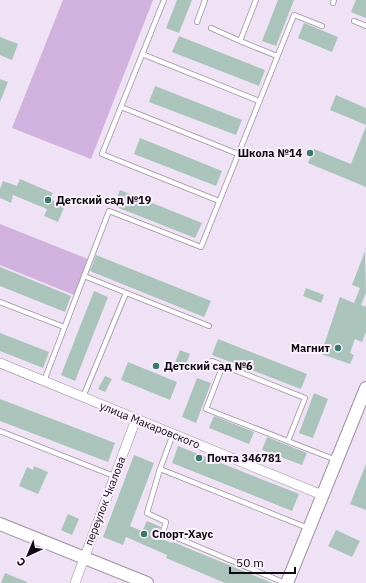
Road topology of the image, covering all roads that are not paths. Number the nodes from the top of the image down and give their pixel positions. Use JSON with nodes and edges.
{"nodes":[{"id":1,"x":164,"y":0,"type":"edge"},
{"id":2,"x":205,"y":0,"type":"edge"},
{"id":3,"x":256,"y":0,"type":"edge"},
{"id":4,"x":354,"y":21,"type":"dead end"},
{"id":5,"x":197,"y":22,"type":"dead end"},
{"id":6,"x":322,"y":26,"type":"dead end"},
{"id":7,"x":366,"y":26,"type":"edge"},
{"id":8,"x":211,"y":28,"type":"dead end"},
{"id":9,"x":240,"y":41,"type":"junction"},
{"id":10,"x":142,"y":54,"type":"junction"},
{"id":11,"x":277,"y":56,"type":"junction"},
{"id":12,"x":259,"y":101,"type":"junction"},
{"id":13,"x":121,"y":107,"type":"junction"},
{"id":14,"x":238,"y":154,"type":"junction"},
{"id":15,"x":219,"y":201,"type":"junction"},
{"id":16,"x":84,"y":276,"type":"junction"},
{"id":17,"x":126,"y":293,"type":"junction"},
{"id":18,"x":0,"y":302,"type":"edge"},
{"id":19,"x":209,"y":326,"type":"dead end"},
{"id":20,"x":64,"y":327,"type":"junction"},
{"id":21,"x":212,"y":360,"type":"dead end"},
{"id":22,"x":0,"y":363,"type":"edge"},
{"id":23,"x":223,"y":365,"type":"junction"},
{"id":24,"x":44,"y":381,"type":"junction"},
{"id":25,"x":366,"y":388,"type":"edge"},
{"id":26,"x":83,"y":397,"type":"junction"},
{"id":27,"x":136,"y":419,"type":"junction"},
{"id":28,"x":0,"y":431,"type":"edge"},
{"id":29,"x":173,"y":434,"type":"junction"},
{"id":30,"x":288,"y":441,"type":"junction"},
{"id":31,"x":336,"y":460,"type":"junction"},
{"id":32,"x":160,"y":469,"type":"junction"},
{"id":33,"x":114,"y":476,"type":"junction"},
{"id":34,"x":322,"y":495,"type":"junction"},
{"id":35,"x":0,"y":524,"type":"edge"},
{"id":36,"x":308,"y":528,"type":"junction"},
{"id":37,"x":84,"y":557,"type":"junction"},
{"id":38,"x":75,"y":583,"type":"edge"},
{"id":39,"x":147,"y":583,"type":"edge"},
{"id":40,"x":286,"y":583,"type":"edge"}],
"edges":[{"from":1,"to":10,"type":"lane"},
{"from":2,"to":5,"type":"lane"},
{"from":3,"to":9,"type":"lane"},
{"from":4,"to":7,"type":"lane"},
{"from":6,"to":11,"type":"lane"},
{"from":8,"to":9,"type":"lane"},
{"from":9,"to":11,"type":"lane"},
{"from":10,"to":12,"type":"lane"},
{"from":10,"to":13,"type":"lane"},
{"from":11,"to":12,"type":"lane"},
{"from":12,"to":14,"type":"lane"},
{"from":13,"to":14,"type":"lane"},
{"from":13,"to":15,"type":"lane"},
{"from":14,"to":15,"type":"lane"},
{"from":15,"to":16,"type":"lane"},
{"from":16,"to":17,"type":"lane"},
{"from":16,"to":20,"type":"lane"},
{"from":17,"to":19,"type":"lane"},
{"from":17,"to":26,"type":"lane"},
{"from":18,"to":20,"type":"lane"},
{"from":20,"to":24,"type":"lane"},
{"from":21,"to":23,"type":"lane"},
{"from":22,"to":24,"type":"street","name":"улица Макаровского"},
{"from":23,"to":30,"type":"lane"},
{"from":23,"to":30,"type":"lane"},
{"from":24,"to":26,"type":"street","name":"улица Макаровского"},
{"from":25,"to":31,"type":"street"},
{"from":26,"to":27,"type":"street","name":"улица Макаровского"},
{"from":27,"to":29,"type":"street","name":"улица Макаровского"},
{"from":27,"to":33,"type":"street","name":"переулок Чкалова"},
{"from":28,"to":33,"type":"lane"},
{"from":29,"to":32,"type":"lane"},
{"from":29,"to":34,"type":"street","name":"улица Макаровского"},
{"from":30,"to":31,"type":"lane"},
{"from":31,"to":34,"type":"street"},
{"from":32,"to":36,"type":"lane"},
{"from":32,"to":40,"type":"lane"},
{"from":33,"to":37,"type":"street","name":"переулок Чкалова"},
{"from":34,"to":36,"type":"street"},
{"from":35,"to":37,"type":"street"},
{"from":36,"to":40,"type":"street"},
{"from":37,"to":38,"type":"street","name":"переулок Чкалова"},
{"from":37,"to":39,"type":"street"}]}
